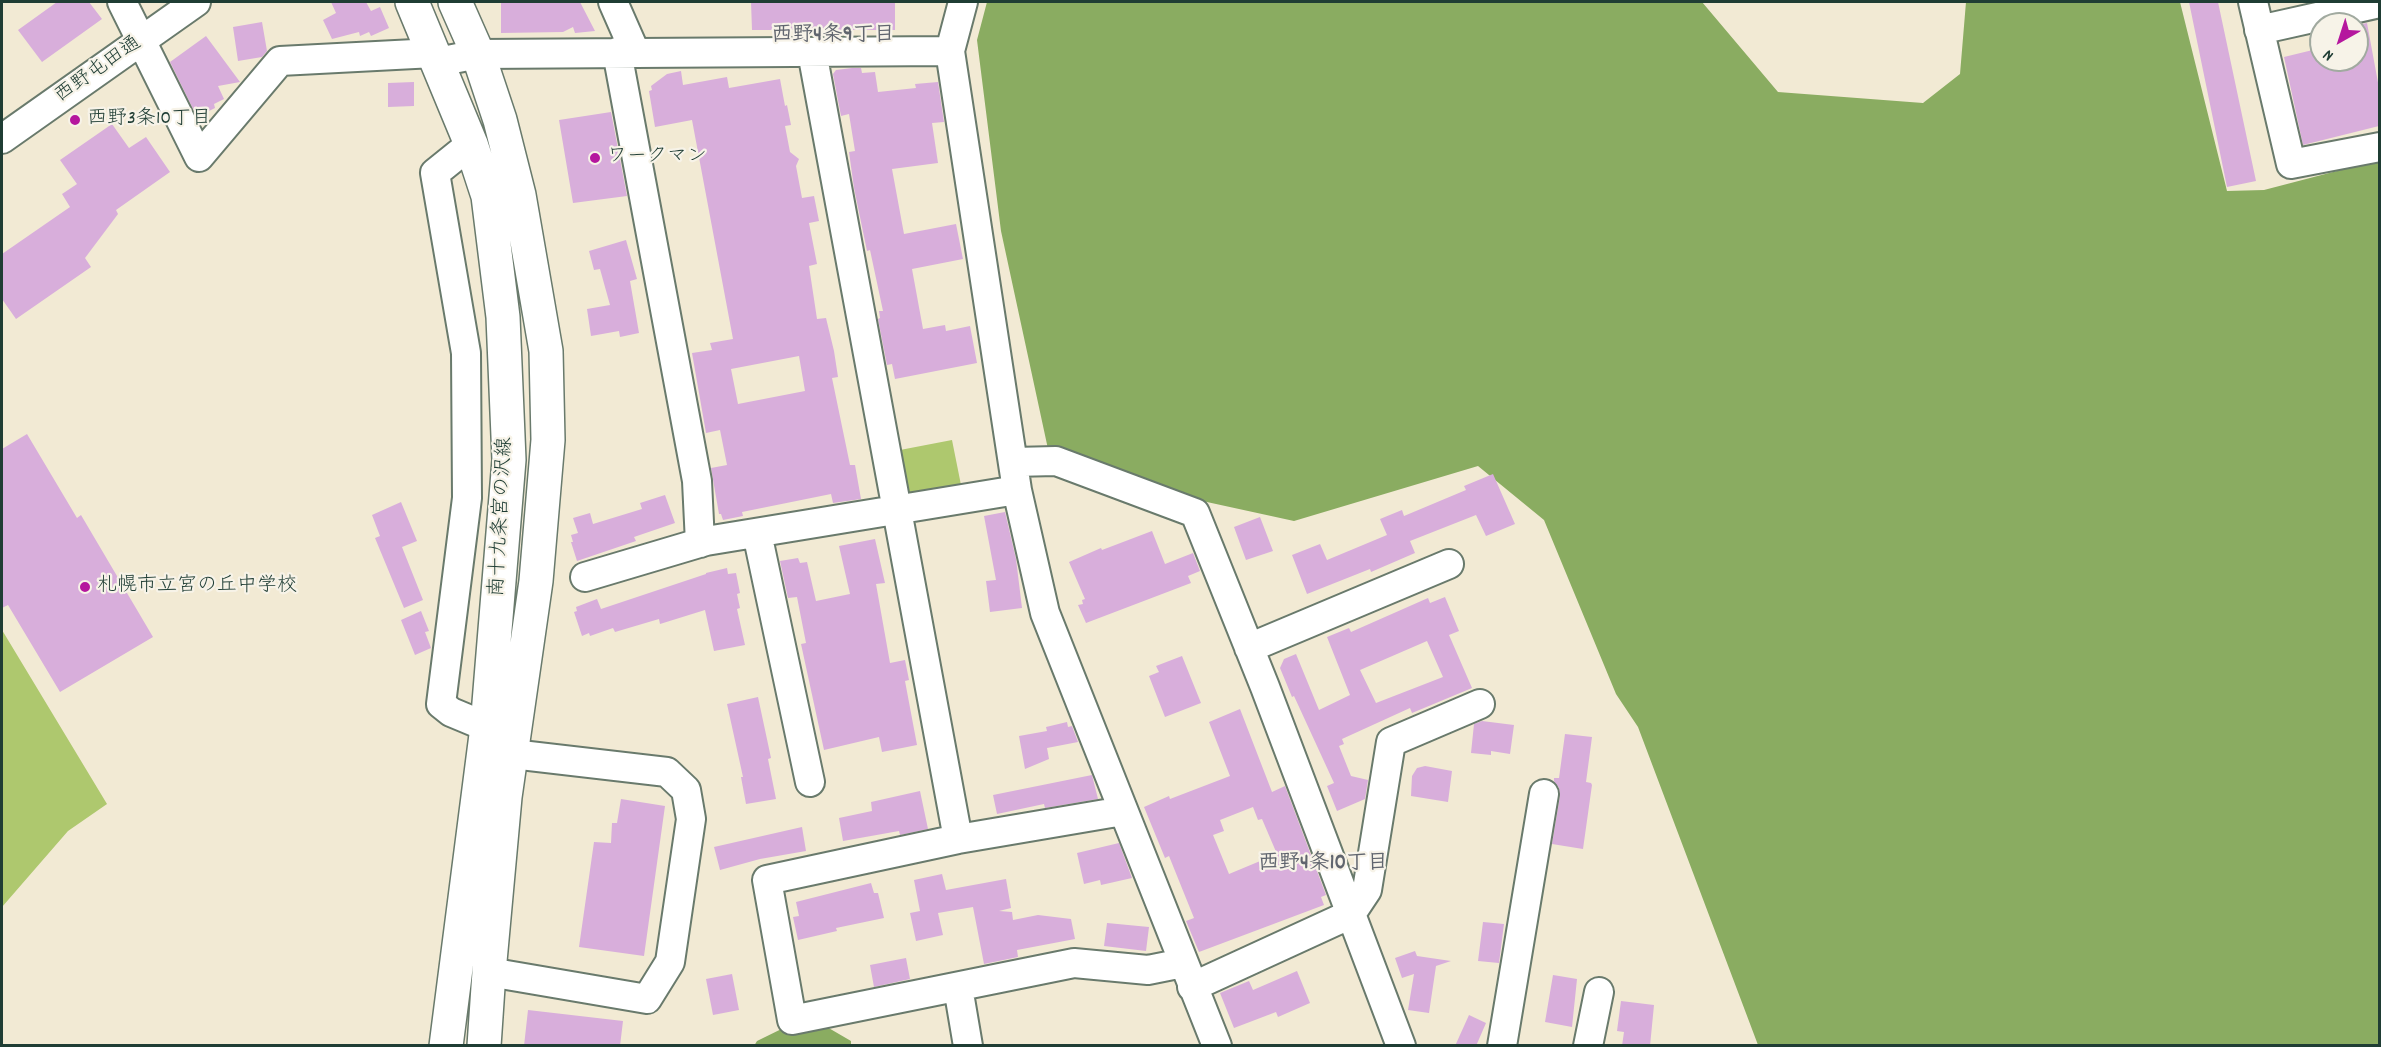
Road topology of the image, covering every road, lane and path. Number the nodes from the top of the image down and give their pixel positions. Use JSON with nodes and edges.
{"nodes":[{"id":1,"x":122,"y":2,"type":"edge"},
{"id":2,"x":196,"y":2,"type":"edge"},
{"id":3,"x":412,"y":2,"type":"edge"},
{"id":4,"x":455,"y":2,"type":"edge"},
{"id":5,"x":613,"y":2,"type":"edge"},
{"id":6,"x":963,"y":2,"type":"edge"},
{"id":7,"x":2253,"y":2,"type":"edge"},
{"id":8,"x":2379,"y":3,"type":"edge"},
{"id":9,"x":2259,"y":30,"type":"junction"},
{"id":10,"x":142,"y":41,"type":"junction"},
{"id":11,"x":950,"y":51,"type":"junction"},
{"id":12,"x":626,"y":52,"type":"junction"},
{"id":13,"x":812,"y":52,"type":"junction"},
{"id":14,"x":478,"y":54,"type":"junction"},
{"id":15,"x":436,"y":57,"type":"junction"},
{"id":16,"x":2,"y":139,"type":"edge"},
{"id":17,"x":471,"y":144,"type":"junction"},
{"id":18,"x":2379,"y":147,"type":"edge"},
{"id":19,"x":1013,"y":462,"type":"junction"},
{"id":20,"x":1017,"y":490,"type":"junction"},
{"id":21,"x":897,"y":512,"type":"junction"},
{"id":22,"x":757,"y":533,"type":"junction"},
{"id":23,"x":700,"y":543,"type":"junction"},
{"id":24,"x":1449,"y":564,"type":"dead end"},
{"id":25,"x":585,"y":577,"type":"dead end"},
{"id":26,"x":1249,"y":648,"type":"junction"},
{"id":27,"x":1480,"y":704,"type":"dead end"},
{"id":28,"x":487,"y":728,"type":"junction"},
{"id":29,"x":512,"y":754,"type":"junction"},
{"id":30,"x":810,"y":782,"type":"dead end"},
{"id":31,"x":1544,"y":794,"type":"dead end"},
{"id":32,"x":1123,"y":811,"type":"junction"},
{"id":33,"x":958,"y":839,"type":"junction"},
{"id":34,"x":1351,"y":914,"type":"junction"},
{"id":35,"x":489,"y":972,"type":"junction"},
{"id":36,"x":1187,"y":975,"type":"junction"},
{"id":37,"x":958,"y":987,"type":"junction"},
{"id":38,"x":1599,"y":992,"type":"dead end"},
{"id":39,"x":1214,"y":1045,"type":"edge"},
{"id":40,"x":446,"y":1046,"type":"edge"},
{"id":41,"x":484,"y":1046,"type":"edge"},
{"id":42,"x":968,"y":1046,"type":"edge"},
{"id":43,"x":1401,"y":1046,"type":"edge"},
{"id":44,"x":1502,"y":1046,"type":"edge"},
{"id":45,"x":1588,"y":1046,"type":"edge"}],
"edges":[{"from":1,"to":10,"type":"street"},
{"from":2,"to":10,"type":"street","name":"西野屯田通"},
{"from":3,"to":15,"type":"main road","name":"南十九条宮の沢線"},
{"from":4,"to":14,"type":"main road","name":"南十九条宮の沢線"},
{"from":5,"to":12,"type":"street"},
{"from":6,"to":11,"type":"street"},
{"from":7,"to":9,"type":"street"},
{"from":8,"to":9,"type":"street"},
{"from":9,"to":18,"type":"street"},
{"from":10,"to":15,"type":"street"},
{"from":10,"to":16,"type":"street","name":"西野屯田通"},
{"from":11,"to":13,"type":"street"},
{"from":11,"to":19,"type":"street"},
{"from":12,"to":13,"type":"street"},
{"from":12,"to":14,"type":"street"},
{"from":12,"to":23,"type":"street"},
{"from":13,"to":21,"type":"street"},
{"from":14,"to":15,"type":"street"},
{"from":14,"to":29,"type":"main road","name":"南十九条宮の沢線"},
{"from":15,"to":17,"type":"main road","name":"南十九条宮の沢線"},
{"from":17,"to":28,"type":"main road","name":"南十九条宮の沢線"},
{"from":17,"to":28,"type":"street"},
{"from":19,"to":20,"type":"street"},
{"from":19,"to":26,"type":"street"},
{"from":20,"to":21,"type":"street"},
{"from":20,"to":32,"type":"street"},
{"from":21,"to":22,"type":"street"},
{"from":21,"to":33,"type":"street"},
{"from":22,"to":23,"type":"street"},
{"from":22,"to":30,"type":"street"},
{"from":23,"to":25,"type":"street"},
{"from":24,"to":26,"type":"street"},
{"from":26,"to":34,"type":"street"},
{"from":27,"to":34,"type":"street"},
{"from":28,"to":40,"type":"main road","name":"南十九条宮の沢線"},
{"from":29,"to":35,"type":"main road","name":"南十九条宮の沢線"},
{"from":29,"to":35,"type":"street"},
{"from":31,"to":44,"type":"street"},
{"from":32,"to":33,"type":"street"},
{"from":32,"to":36,"type":"street"},
{"from":33,"to":37,"type":"street"},
{"from":34,"to":36,"type":"street"},
{"from":34,"to":43,"type":"street"},
{"from":35,"to":41,"type":"main road","name":"南十九条宮の沢線"},
{"from":36,"to":37,"type":"street"},
{"from":36,"to":39,"type":"street"},
{"from":37,"to":42,"type":"street"},
{"from":38,"to":45,"type":"street"}]}
